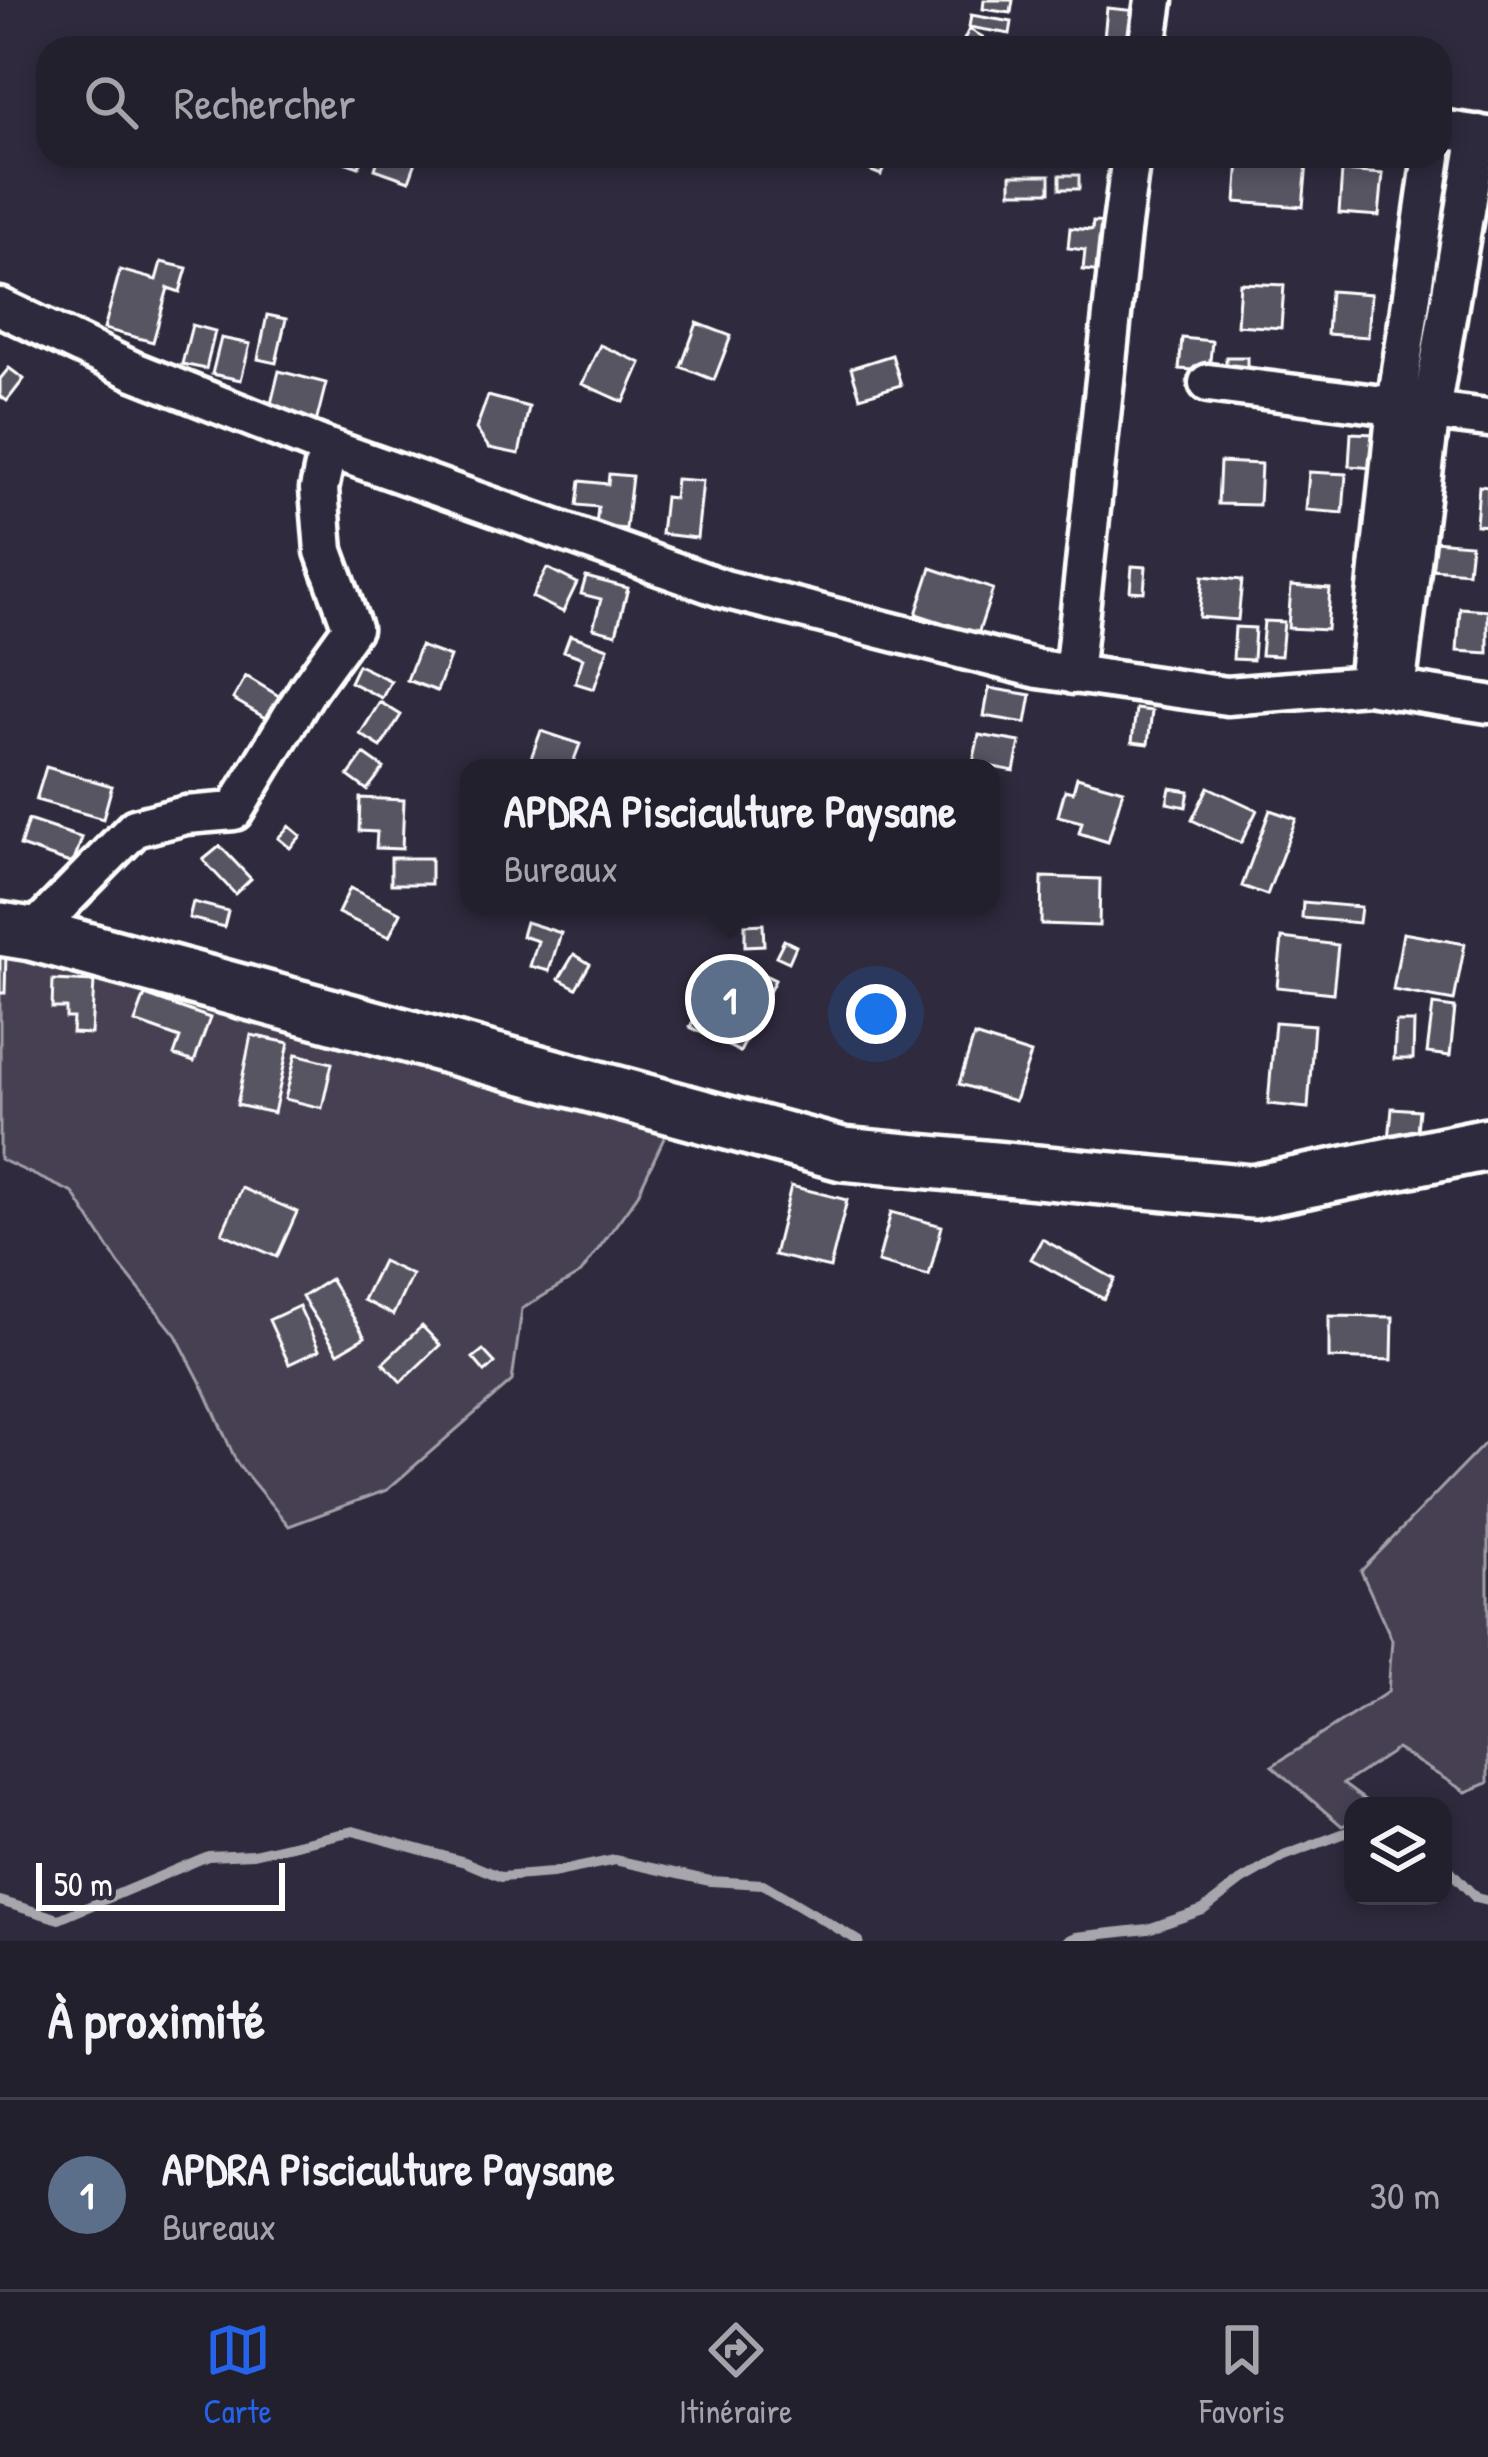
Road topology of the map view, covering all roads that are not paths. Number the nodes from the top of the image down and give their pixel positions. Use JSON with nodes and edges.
{"nodes":[{"id":1,"x":1154,"y":0,"type":"edge"},
{"id":2,"x":1149,"y":36,"type":"edge"},
{"id":3,"x":1452,"y":131,"type":"edge"},
{"id":4,"x":1483,"y":135,"type":"edge"},
{"id":5,"x":1130,"y":168,"type":"edge"},
{"id":6,"x":1431,"y":168,"type":"edge"},
{"id":7,"x":0,"y":307,"type":"edge"},
{"id":8,"x":1208,"y":382,"type":"dead end"},
{"id":9,"x":1414,"y":409,"type":"junction"},
{"id":10,"x":1488,"y":418,"type":"edge"},
{"id":11,"x":328,"y":448,"type":"junction"},
{"id":12,"x":1073,"y":675,"type":"junction"},
{"id":13,"x":1382,"y":688,"type":"junction"},
{"id":14,"x":1488,"y":704,"type":"edge"},
{"id":15,"x":15,"y":932,"type":"edge"},
{"id":16,"x":1488,"y":1144,"type":"edge"}],
"edges":[{"from":1,"to":2,"type":"street"},
{"from":3,"to":4,"type":"street"},
{"from":4,"to":9,"type":"street"},
{"from":5,"to":12,"type":"street"},
{"from":6,"to":9,"type":"street"},
{"from":7,"to":11,"type":"street"},
{"from":8,"to":9,"type":"street"},
{"from":9,"to":10,"type":"street"},
{"from":9,"to":13,"type":"street"},
{"from":11,"to":12,"type":"street"},
{"from":11,"to":15,"type":"street"},
{"from":12,"to":13,"type":"street"},
{"from":13,"to":14,"type":"street"},
{"from":15,"to":16,"type":"street"}]}
